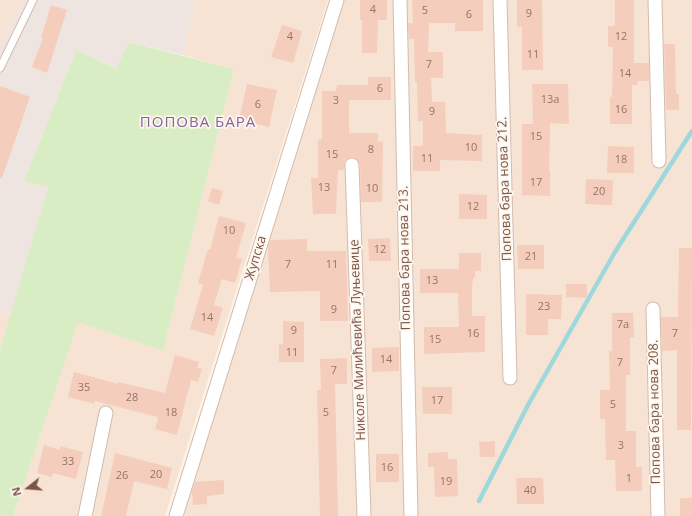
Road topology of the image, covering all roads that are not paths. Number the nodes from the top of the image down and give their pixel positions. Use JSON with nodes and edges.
{"nodes":[{"id":1,"x":33,"y":0,"type":"edge"},
{"id":2,"x":337,"y":0,"type":"edge"},
{"id":3,"x":400,"y":0,"type":"edge"},
{"id":4,"x":500,"y":0,"type":"edge"},
{"id":5,"x":655,"y":0,"type":"edge"},
{"id":6,"x":0,"y":68,"type":"edge"},
{"id":7,"x":659,"y":161,"type":"dead end"},
{"id":8,"x":352,"y":164,"type":"dead end"},
{"id":9,"x":653,"y":309,"type":"dead end"},
{"id":10,"x":510,"y":378,"type":"dead end"},
{"id":11,"x":106,"y":413,"type":"dead end"},
{"id":12,"x":84,"y":516,"type":"edge"},
{"id":13,"x":176,"y":516,"type":"edge"},
{"id":14,"x":364,"y":516,"type":"edge"},
{"id":15,"x":410,"y":516,"type":"edge"},
{"id":16,"x":658,"y":516,"type":"edge"}],
"edges":[{"from":1,"to":6,"type":"lane"},
{"from":2,"to":13,"type":"street","name":"Жупска"},
{"from":3,"to":15,"type":"street","name":"Попова бара нова 213."},
{"from":4,"to":10,"type":"street","name":"Попова бара нова 212."},
{"from":5,"to":7,"type":"street"},
{"from":8,"to":14,"type":"street","name":"Николе Милићевића Луњевице"},
{"from":9,"to":16,"type":"street","name":"Попова бара нова 208."},
{"from":11,"to":12,"type":"street"}]}
